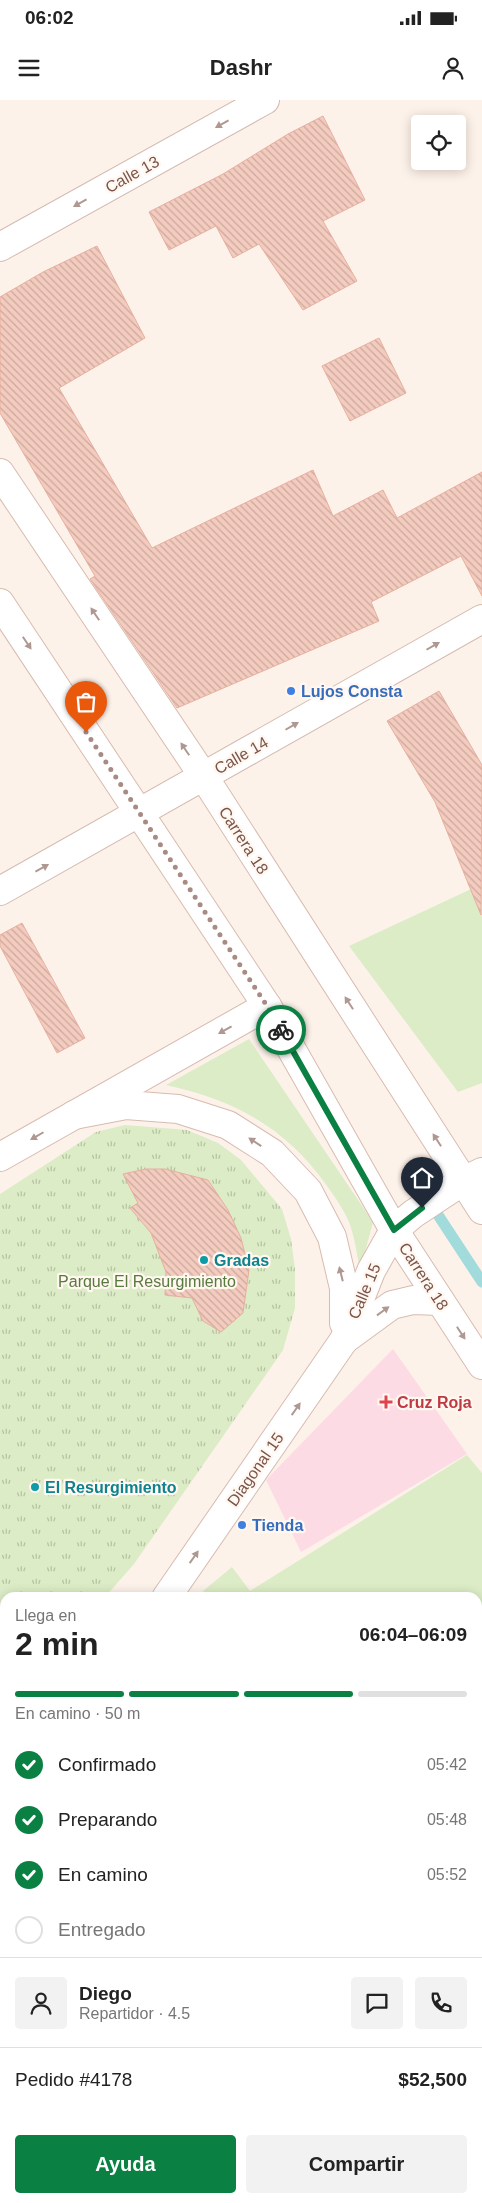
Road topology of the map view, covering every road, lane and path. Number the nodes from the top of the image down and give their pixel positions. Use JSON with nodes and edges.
{"nodes":[{"id":1,"x":265,"y":100,"type":"edge"},
{"id":2,"x":0,"y":247,"type":"edge"},
{"id":3,"x":0,"y":473,"type":"edge"},
{"id":4,"x":0,"y":602,"type":"edge"},
{"id":5,"x":482,"y":619,"type":"edge"},
{"id":6,"x":201,"y":778,"type":"junction"},
{"id":7,"x":144,"y":811,"type":"junction"},
{"id":8,"x":0,"y":892,"type":"edge"},
{"id":9,"x":267,"y":1006,"type":"junction"},
{"id":10,"x":74,"y":1115,"type":"junction"},
{"id":11,"x":0,"y":1157,"type":"edge"},
{"id":12,"x":473,"y":1176,"type":"edge"},
{"id":13,"x":482,"y":1210,"type":"edge"},
{"id":14,"x":394,"y":1230,"type":"junction"},
{"id":15,"x":440,"y":1301,"type":"junction"},
{"id":16,"x":344,"y":1340,"type":"junction"},
{"id":17,"x":482,"y":1365,"type":"edge"},
{"id":18,"x":170,"y":1592,"type":"edge"}],
"edges":[{"from":1,"to":2,"type":"street","name":"Calle 13","one_way":true},
{"from":6,"to":3,"type":"street","name":"Carrera 18","one_way":true},
{"from":4,"to":7,"type":"street","name":"Carrera 18","one_way":true},
{"from":6,"to":5,"type":"street","name":"Calle 14","one_way":true},
{"from":6,"to":7,"type":"street","name":"Calle 14"},
{"from":12,"to":6,"type":"street","name":"Carrera 18","one_way":true},
{"from":8,"to":7,"type":"street","name":"Calle 14","one_way":true},
{"from":7,"to":9,"type":"street","name":"Carrera 18"},
{"from":9,"to":10,"type":"street","one_way":true},
{"from":9,"to":14,"type":"street","name":"Carrera 18"},
{"from":10,"to":11,"type":"street","one_way":true},
{"from":16,"to":10,"type":"street","one_way":true},
{"from":12,"to":13,"type":"street","name":"Carrera 18"},
{"from":12,"to":14,"type":"street","name":"Calle 15"},
{"from":14,"to":15,"type":"street","name":"Carrera 18"},
{"from":14,"to":16,"type":"street","name":"Calle 15"},
{"from":16,"to":15,"type":"street","one_way":true},
{"from":15,"to":17,"type":"street","name":"Carrera 18","one_way":true},
{"from":18,"to":16,"type":"street","name":"Diagonal 15","one_way":true}]}
